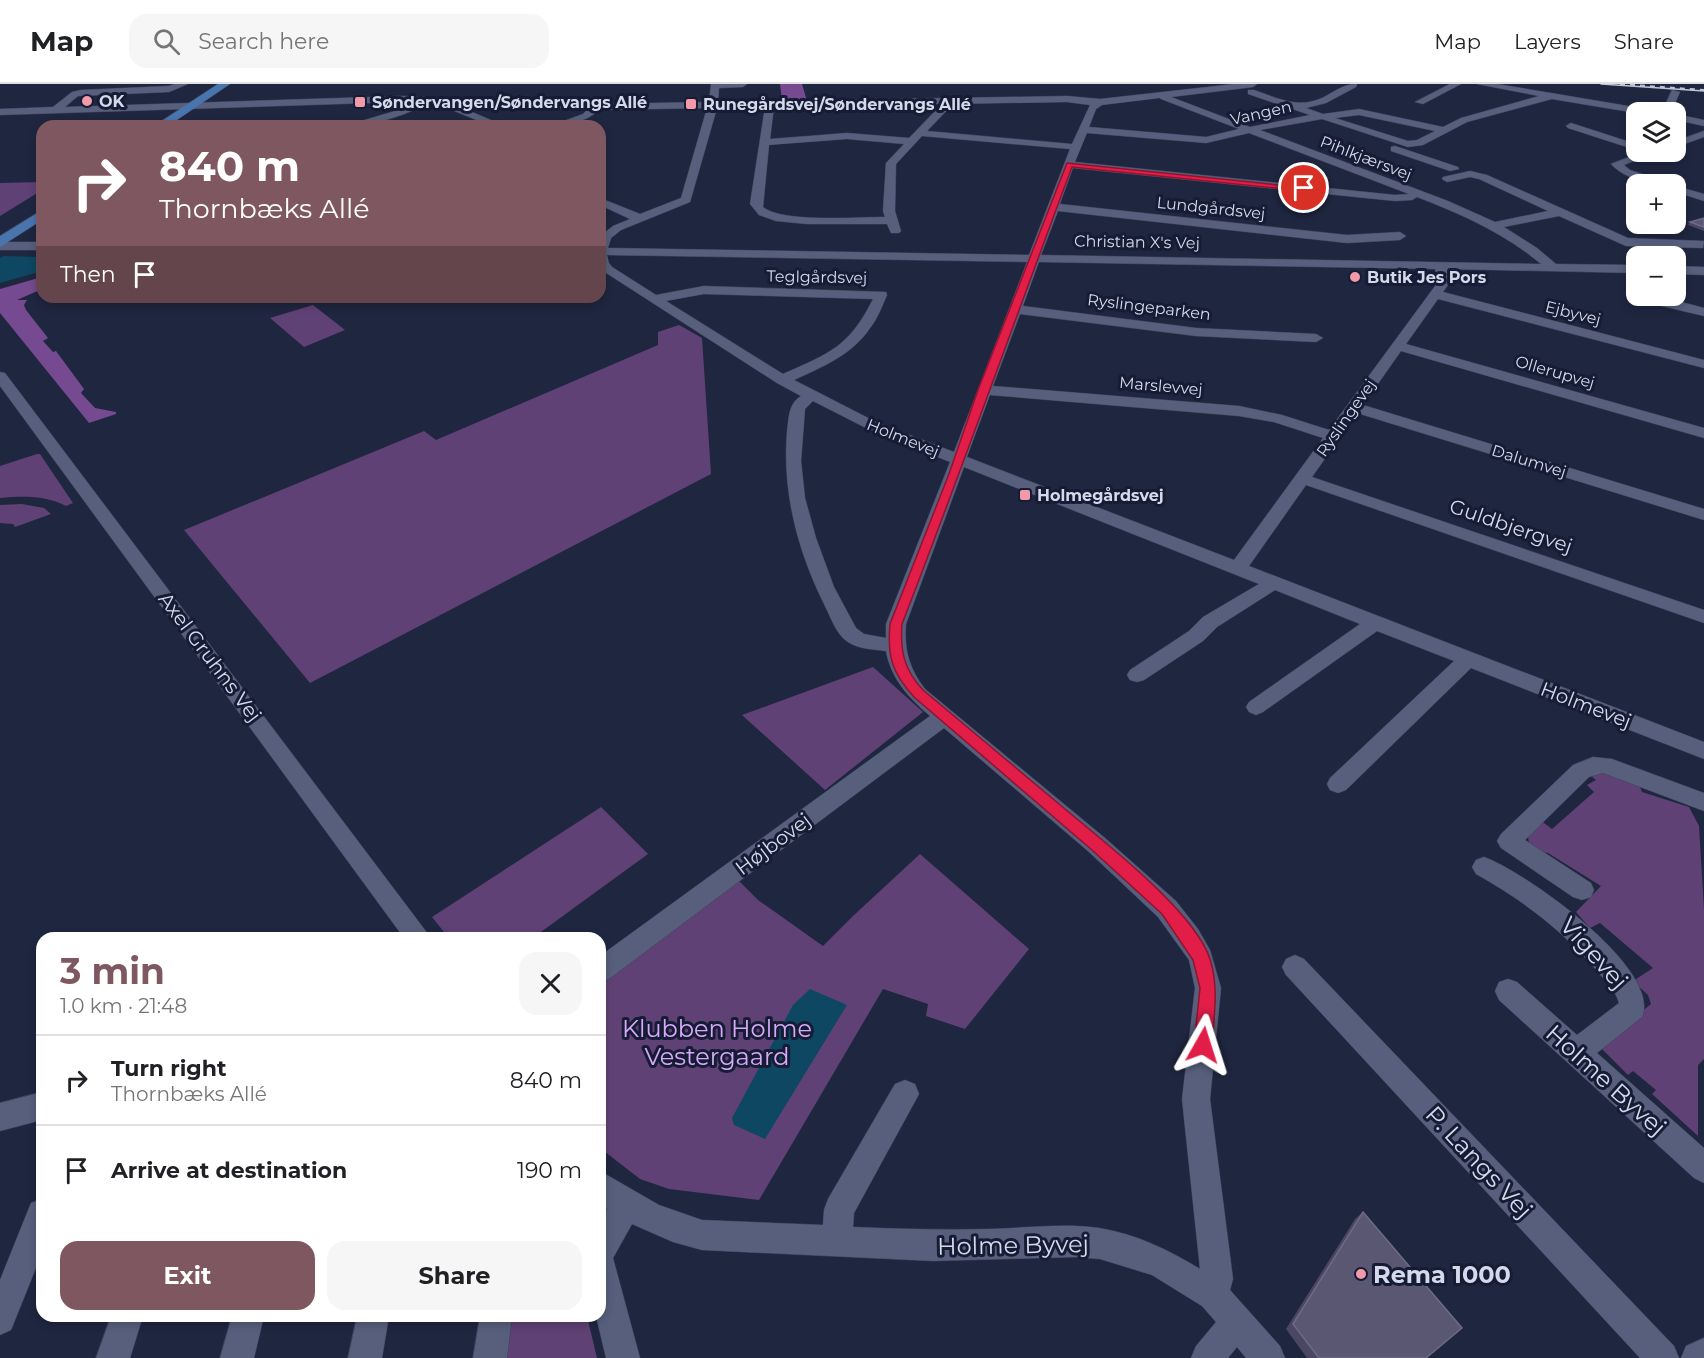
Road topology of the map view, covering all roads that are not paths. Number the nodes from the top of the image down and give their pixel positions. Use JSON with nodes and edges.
{"nodes":[{"id":1,"x":184,"y":84,"type":"edge"},
{"id":2,"x":225,"y":84,"type":"edge"},
{"id":3,"x":238,"y":84,"type":"edge"},
{"id":4,"x":743,"y":84,"type":"edge"},
{"id":5,"x":1457,"y":84,"type":"edge"},
{"id":6,"x":1481,"y":84,"type":"edge"},
{"id":7,"x":715,"y":85,"type":"edge"},
{"id":8,"x":1353,"y":85,"type":"edge"},
{"id":9,"x":1252,"y":86,"type":"edge"},
{"id":10,"x":1676,"y":92,"type":"dead end"},
{"id":11,"x":1159,"y":95,"type":"junction"},
{"id":12,"x":1551,"y":96,"type":"junction"},
{"id":13,"x":424,"y":99,"type":"junction"},
{"id":14,"x":950,"y":101,"type":"junction"},
{"id":15,"x":1099,"y":102,"type":"junction"},
{"id":16,"x":1420,"y":102,"type":"dead end"},
{"id":17,"x":1671,"y":102,"type":"edge"},
{"id":18,"x":770,"y":104,"type":"junction"},
{"id":19,"x":1626,"y":104,"type":"edge"},
{"id":20,"x":190,"y":105,"type":"junction"},
{"id":21,"x":204,"y":105,"type":"junction"},
{"id":22,"x":714,"y":105,"type":"junction"},
{"id":23,"x":450,"y":106,"type":"dead end"},
{"id":24,"x":596,"y":107,"type":"junction"},
{"id":25,"x":1296,"y":108,"type":"junction"},
{"id":26,"x":56,"y":110,"type":"junction"},
{"id":27,"x":0,"y":112,"type":"edge"},
{"id":28,"x":1320,"y":116,"type":"junction"},
{"id":29,"x":1686,"y":119,"type":"edge"},
{"id":30,"x":169,"y":120,"type":"edge"},
{"id":31,"x":182,"y":120,"type":"edge"},
{"id":32,"x":371,"y":120,"type":"edge"},
{"id":33,"x":485,"y":120,"type":"edge"},
{"id":34,"x":574,"y":120,"type":"edge"},
{"id":35,"x":1704,"y":123,"type":"edge"},
{"id":36,"x":1571,"y":126,"type":"dead end"},
{"id":37,"x":1084,"y":130,"type":"junction"},
{"id":38,"x":1249,"y":130,"type":"junction"},
{"id":39,"x":1443,"y":130,"type":"junction"},
{"id":40,"x":918,"y":133,"type":"junction"},
{"id":41,"x":1704,"y":134,"type":"edge"},
{"id":42,"x":1686,"y":140,"type":"edge"},
{"id":43,"x":910,"y":141,"type":"junction"},
{"id":44,"x":765,"y":142,"type":"junction"},
{"id":45,"x":1375,"y":142,"type":"dead end"},
{"id":46,"x":1408,"y":144,"type":"junction"},
{"id":47,"x":1626,"y":144,"type":"edge"},
{"id":48,"x":1076,"y":147,"type":"junction"},
{"id":49,"x":1626,"y":149,"type":"edge"},
{"id":50,"x":1397,"y":150,"type":"junction"},
{"id":51,"x":1612,"y":153,"type":"dead end"},
{"id":52,"x":1626,"y":160,"type":"edge"},
{"id":53,"x":1070,"y":165,"type":"junction"},
{"id":54,"x":1632,"y":174,"type":"edge"},
{"id":55,"x":1686,"y":192,"type":"edge"},
{"id":56,"x":1420,"y":194,"type":"junction"},
{"id":57,"x":1704,"y":198,"type":"edge"},
{"id":58,"x":606,"y":204,"type":"edge"},
{"id":59,"x":36,"y":207,"type":"edge"},
{"id":60,"x":1054,"y":207,"type":"junction"},
{"id":61,"x":1560,"y":212,"type":"junction"},
{"id":62,"x":36,"y":218,"type":"edge"},
{"id":63,"x":641,"y":219,"type":"junction"},
{"id":64,"x":890,"y":220,"type":"junction"},
{"id":65,"x":1493,"y":226,"type":"junction"},
{"id":66,"x":896,"y":233,"type":"dead end"},
{"id":67,"x":1400,"y":236,"type":"dead end"},
{"id":68,"x":606,"y":237,"type":"edge"},
{"id":69,"x":1,"y":239,"type":"edge"},
{"id":70,"x":36,"y":239,"type":"edge"},
{"id":71,"x":1703,"y":244,"type":"edge"},
{"id":72,"x":36,"y":245,"type":"edge"},
{"id":73,"x":606,"y":251,"type":"edge"},
{"id":74,"x":1034,"y":258,"type":"junction"},
{"id":75,"x":1439,"y":265,"type":"junction"},
{"id":76,"x":1552,"y":267,"type":"junction"},
{"id":77,"x":606,"y":268,"type":"edge"},
{"id":78,"x":1626,"y":269,"type":"edge"},
{"id":79,"x":1686,"y":270,"type":"edge"},
{"id":80,"x":1704,"y":271,"type":"edge"},
{"id":81,"x":1435,"y":294,"type":"junction"},
{"id":82,"x":653,"y":299,"type":"junction"},
{"id":83,"x":1679,"y":306,"type":"edge"},
{"id":84,"x":1014,"y":309,"type":"junction"},
{"id":85,"x":1704,"y":312,"type":"edge"},
{"id":86,"x":1316,"y":338,"type":"dead end"},
{"id":87,"x":1397,"y":346,"type":"junction"},
{"id":88,"x":1704,"y":364,"type":"edge"},
{"id":89,"x":0,"y":376,"type":"edge"},
{"id":90,"x":782,"y":380,"type":"junction"},
{"id":91,"x":983,"y":390,"type":"junction"},
{"id":92,"x":811,"y":396,"type":"junction"},
{"id":93,"x":1354,"y":407,"type":"junction"},
{"id":94,"x":1704,"y":433,"type":"edge"},
{"id":95,"x":1332,"y":436,"type":"junction"},
{"id":96,"x":959,"y":460,"type":"junction"},
{"id":97,"x":1303,"y":479,"type":"junction"},
{"id":98,"x":1704,"y":515,"type":"edge"},
{"id":99,"x":1237,"y":569,"type":"junction"},
{"id":100,"x":1274,"y":583,"type":"junction"},
{"id":101,"x":1704,"y":617,"type":"edge"},
{"id":102,"x":1375,"y":623,"type":"junction"},
{"id":103,"x":894,"y":646,"type":"junction"},
{"id":104,"x":1468,"y":659,"type":"junction"},
{"id":105,"x":1137,"y":675,"type":"dead end"},
{"id":106,"x":1256,"y":707,"type":"dead end"},
{"id":107,"x":945,"y":716,"type":"junction"},
{"id":108,"x":1704,"y":751,"type":"edge"},
{"id":109,"x":1338,"y":784,"type":"dead end"},
{"id":110,"x":1704,"y":802,"type":"edge"},
{"id":111,"x":1484,"y":867,"type":"dead end"},
{"id":112,"x":1582,"y":890,"type":"dead end"},
{"id":113,"x":414,"y":932,"type":"edge"},
{"id":114,"x":606,"y":967,"type":"edge"},
{"id":115,"x":1295,"y":967,"type":"dead end"},
{"id":116,"x":1508,"y":991,"type":"dead end"},
{"id":117,"x":1576,"y":1053,"type":"junction"},
{"id":118,"x":905,"y":1094,"type":"dead end"},
{"id":119,"x":36,"y":1108,"type":"edge"},
{"id":120,"x":0,"y":1117,"type":"edge"},
{"id":121,"x":1704,"y":1168,"type":"edge"},
{"id":122,"x":606,"y":1191,"type":"edge"},
{"id":123,"x":626,"y":1206,"type":"junction"},
{"id":124,"x":36,"y":1229,"type":"edge"},
{"id":125,"x":606,"y":1240,"type":"edge"},
{"id":126,"x":837,"y":1242,"type":"junction"},
{"id":127,"x":606,"y":1289,"type":"edge"},
{"id":128,"x":1212,"y":1295,"type":"junction"},
{"id":129,"x":0,"y":1319,"type":"edge"},
{"id":130,"x":125,"y":1322,"type":"edge"},
{"id":131,"x":246,"y":1322,"type":"edge"},
{"id":132,"x":372,"y":1322,"type":"edge"},
{"id":133,"x":495,"y":1322,"type":"edge"},
{"id":134,"x":1239,"y":1323,"type":"junction"},
{"id":135,"x":1704,"y":1354,"type":"edge"},
{"id":136,"x":113,"y":1358,"type":"edge"},
{"id":137,"x":237,"y":1358,"type":"edge"},
{"id":138,"x":364,"y":1358,"type":"edge"},
{"id":139,"x":490,"y":1358,"type":"edge"},
{"id":140,"x":623,"y":1358,"type":"edge"},
{"id":141,"x":1208,"y":1358,"type":"edge"},
{"id":142,"x":1268,"y":1358,"type":"edge"},
{"id":143,"x":1662,"y":1358,"type":"edge"},
{"id":144,"x":1698,"y":1358,"type":"edge"}],
"edges":[{"from":1,"to":26,"type":"street"},
{"from":2,"to":20,"type":"main road"},
{"from":3,"to":21,"type":"main road"},
{"from":4,"to":7,"type":"street"},
{"from":5,"to":16,"type":"street"},
{"from":6,"to":12,"type":"street"},
{"from":7,"to":22,"type":"street"},
{"from":8,"to":25,"type":"street"},
{"from":9,"to":11,"type":"street"},
{"from":9,"to":25,"type":"street"},
{"from":10,"to":17,"type":"street"},
{"from":11,"to":15,"type":"street"},
{"from":11,"to":38,"type":"street","name":"Pihlkjærsvej"},
{"from":12,"to":19,"type":"street"},
{"from":12,"to":39,"type":"street"},
{"from":13,"to":21,"type":"street"},
{"from":13,"to":24,"type":"street"},
{"from":13,"to":32,"type":"street"},
{"from":14,"to":15,"type":"street"},
{"from":14,"to":18,"type":"street"},
{"from":14,"to":40,"type":"street"},
{"from":15,"to":37,"type":"street"},
{"from":18,"to":22,"type":"street"},
{"from":18,"to":44,"type":"street"},
{"from":20,"to":21,"type":"street"},
{"from":20,"to":26,"type":"street"},
{"from":20,"to":30,"type":"main road"},
{"from":21,"to":31,"type":"main road"},
{"from":22,"to":24,"type":"street"},
{"from":22,"to":63,"type":"street"},
{"from":23,"to":33,"type":"street"},
{"from":24,"to":34,"type":"street"},
{"from":25,"to":28,"type":"street"},
{"from":26,"to":27,"type":"street"},
{"from":28,"to":38,"type":"street","name":"Vangen"},
{"from":28,"to":39,"type":"street","name":"Vangen"},
{"from":28,"to":46,"type":"street"},
{"from":29,"to":35,"type":"street"},
{"from":36,"to":47,"type":"street"},
{"from":37,"to":38,"type":"street","name":"Vangen"},
{"from":37,"to":48,"type":"street"},
{"from":38,"to":56,"type":"street","name":"Pihlkjærsvej"},
{"from":39,"to":46,"type":"street"},
{"from":40,"to":43,"type":"street"},
{"from":40,"to":48,"type":"street"},
{"from":41,"to":42,"type":"street"},
{"from":43,"to":44,"type":"street"},
{"from":43,"to":64,"type":"street"},
{"from":44,"to":64,"type":"street"},
{"from":45,"to":50,"type":"street"},
{"from":46,"to":50,"type":"street"},
{"from":48,"to":53,"type":"street"},
{"from":49,"to":51,"type":"street"},
{"from":50,"to":61,"type":"street"},
{"from":52,"to":54,"type":"street"},
{"from":53,"to":56,"type":"street"},
{"from":53,"to":60,"type":"street"},
{"from":55,"to":57,"type":"street"},
{"from":56,"to":65,"type":"street","name":"Pihlkjærsvej"},
{"from":58,"to":63,"type":"street"},
{"from":59,"to":69,"type":"main road"},
{"from":60,"to":67,"type":"street","name":"Lundgårdsvej"},
{"from":60,"to":74,"type":"street"},
{"from":61,"to":65,"type":"street"},
{"from":61,"to":71,"type":"street"},
{"from":62,"to":69,"type":"main road"},
{"from":63,"to":68,"type":"street"},
{"from":64,"to":66,"type":"street"},
{"from":65,"to":76,"type":"street","name":"Pihlkjærsvej"},
{"from":69,"to":70,"type":"street"},
{"from":69,"to":72,"type":"street"},
{"from":73,"to":74,"type":"street","name":"Christian X's Vej"},
{"from":74,"to":75,"type":"street","name":"Christian X's Vej"},
{"from":74,"to":84,"type":"street"},
{"from":75,"to":76,"type":"street","name":"Christian X's Vej"},
{"from":75,"to":81,"type":"street","name":"Ryslingevej"},
{"from":76,"to":78,"type":"street","name":"Christian X's Vej"},
{"from":77,"to":82,"type":"street","name":"Holmevej"},
{"from":79,"to":80,"type":"street"},
{"from":81,"to":87,"type":"street","name":"Ryslingevej"},
{"from":81,"to":88,"type":"street","name":"Ejbyvej"},
{"from":82,"to":90,"type":"street","name":"Holmevej"},
{"from":82,"to":90,"type":"street","name":"Teglgårdsvej"},
{"from":83,"to":85,"type":"street"},
{"from":84,"to":86,"type":"street","name":"Ryslingeparken"},
{"from":84,"to":91,"type":"street"},
{"from":87,"to":93,"type":"street","name":"Ryslingevej"},
{"from":87,"to":94,"type":"street","name":"Ollerupvej"},
{"from":89,"to":113,"type":"street","name":"Axel Gruhns Vej"},
{"from":90,"to":92,"type":"street","name":"Holmevej"},
{"from":91,"to":95,"type":"street","name":"Marslevvej"},
{"from":91,"to":96,"type":"street"},
{"from":92,"to":96,"type":"street","name":"Holmevej"},
{"from":92,"to":103,"type":"street"},
{"from":93,"to":95,"type":"street","name":"Ryslingevej"},
{"from":93,"to":98,"type":"street","name":"Dalumvej"},
{"from":95,"to":97,"type":"street","name":"Ryslingevej"},
{"from":96,"to":99,"type":"street","name":"Holmevej"},
{"from":96,"to":103,"type":"street"},
{"from":97,"to":99,"type":"street","name":"Ryslingevej"},
{"from":97,"to":101,"type":"street","name":"Guldbjergvej"},
{"from":99,"to":100,"type":"street","name":"Holmevej"},
{"from":100,"to":102,"type":"street","name":"Holmevej"},
{"from":100,"to":105,"type":"street"},
{"from":102,"to":104,"type":"street","name":"Holmevej"},
{"from":102,"to":106,"type":"street"},
{"from":103,"to":107,"type":"street"},
{"from":104,"to":108,"type":"street","name":"Holmevej"},
{"from":104,"to":109,"type":"street"},
{"from":107,"to":114,"type":"street","name":"Højbovej"},
{"from":107,"to":128,"type":"street"},
{"from":110,"to":112,"type":"street"},
{"from":111,"to":117,"type":"street","name":"Vigevej"},
{"from":115,"to":143,"type":"street","name":"P. Langs Vej"},
{"from":116,"to":117,"type":"street","name":"Holme Byvej"},
{"from":117,"to":121,"type":"street","name":"Holme Byvej"},
{"from":118,"to":126,"type":"street"},
{"from":119,"to":120,"type":"street"},
{"from":122,"to":123,"type":"street","name":"Holme Byvej"},
{"from":123,"to":125,"type":"street"},
{"from":123,"to":126,"type":"street","name":"Holme Byvej"},
{"from":124,"to":129,"type":"street"},
{"from":126,"to":128,"type":"street","name":"Holme Byvej"},
{"from":127,"to":140,"type":"street"},
{"from":128,"to":134,"type":"street","name":"Holme Byvej"},
{"from":130,"to":136,"type":"street"},
{"from":131,"to":137,"type":"street"},
{"from":132,"to":138,"type":"street"},
{"from":133,"to":139,"type":"street"},
{"from":134,"to":141,"type":"street"},
{"from":134,"to":142,"type":"street","name":"Holme Byvej"},
{"from":135,"to":144,"type":"street"}]}
